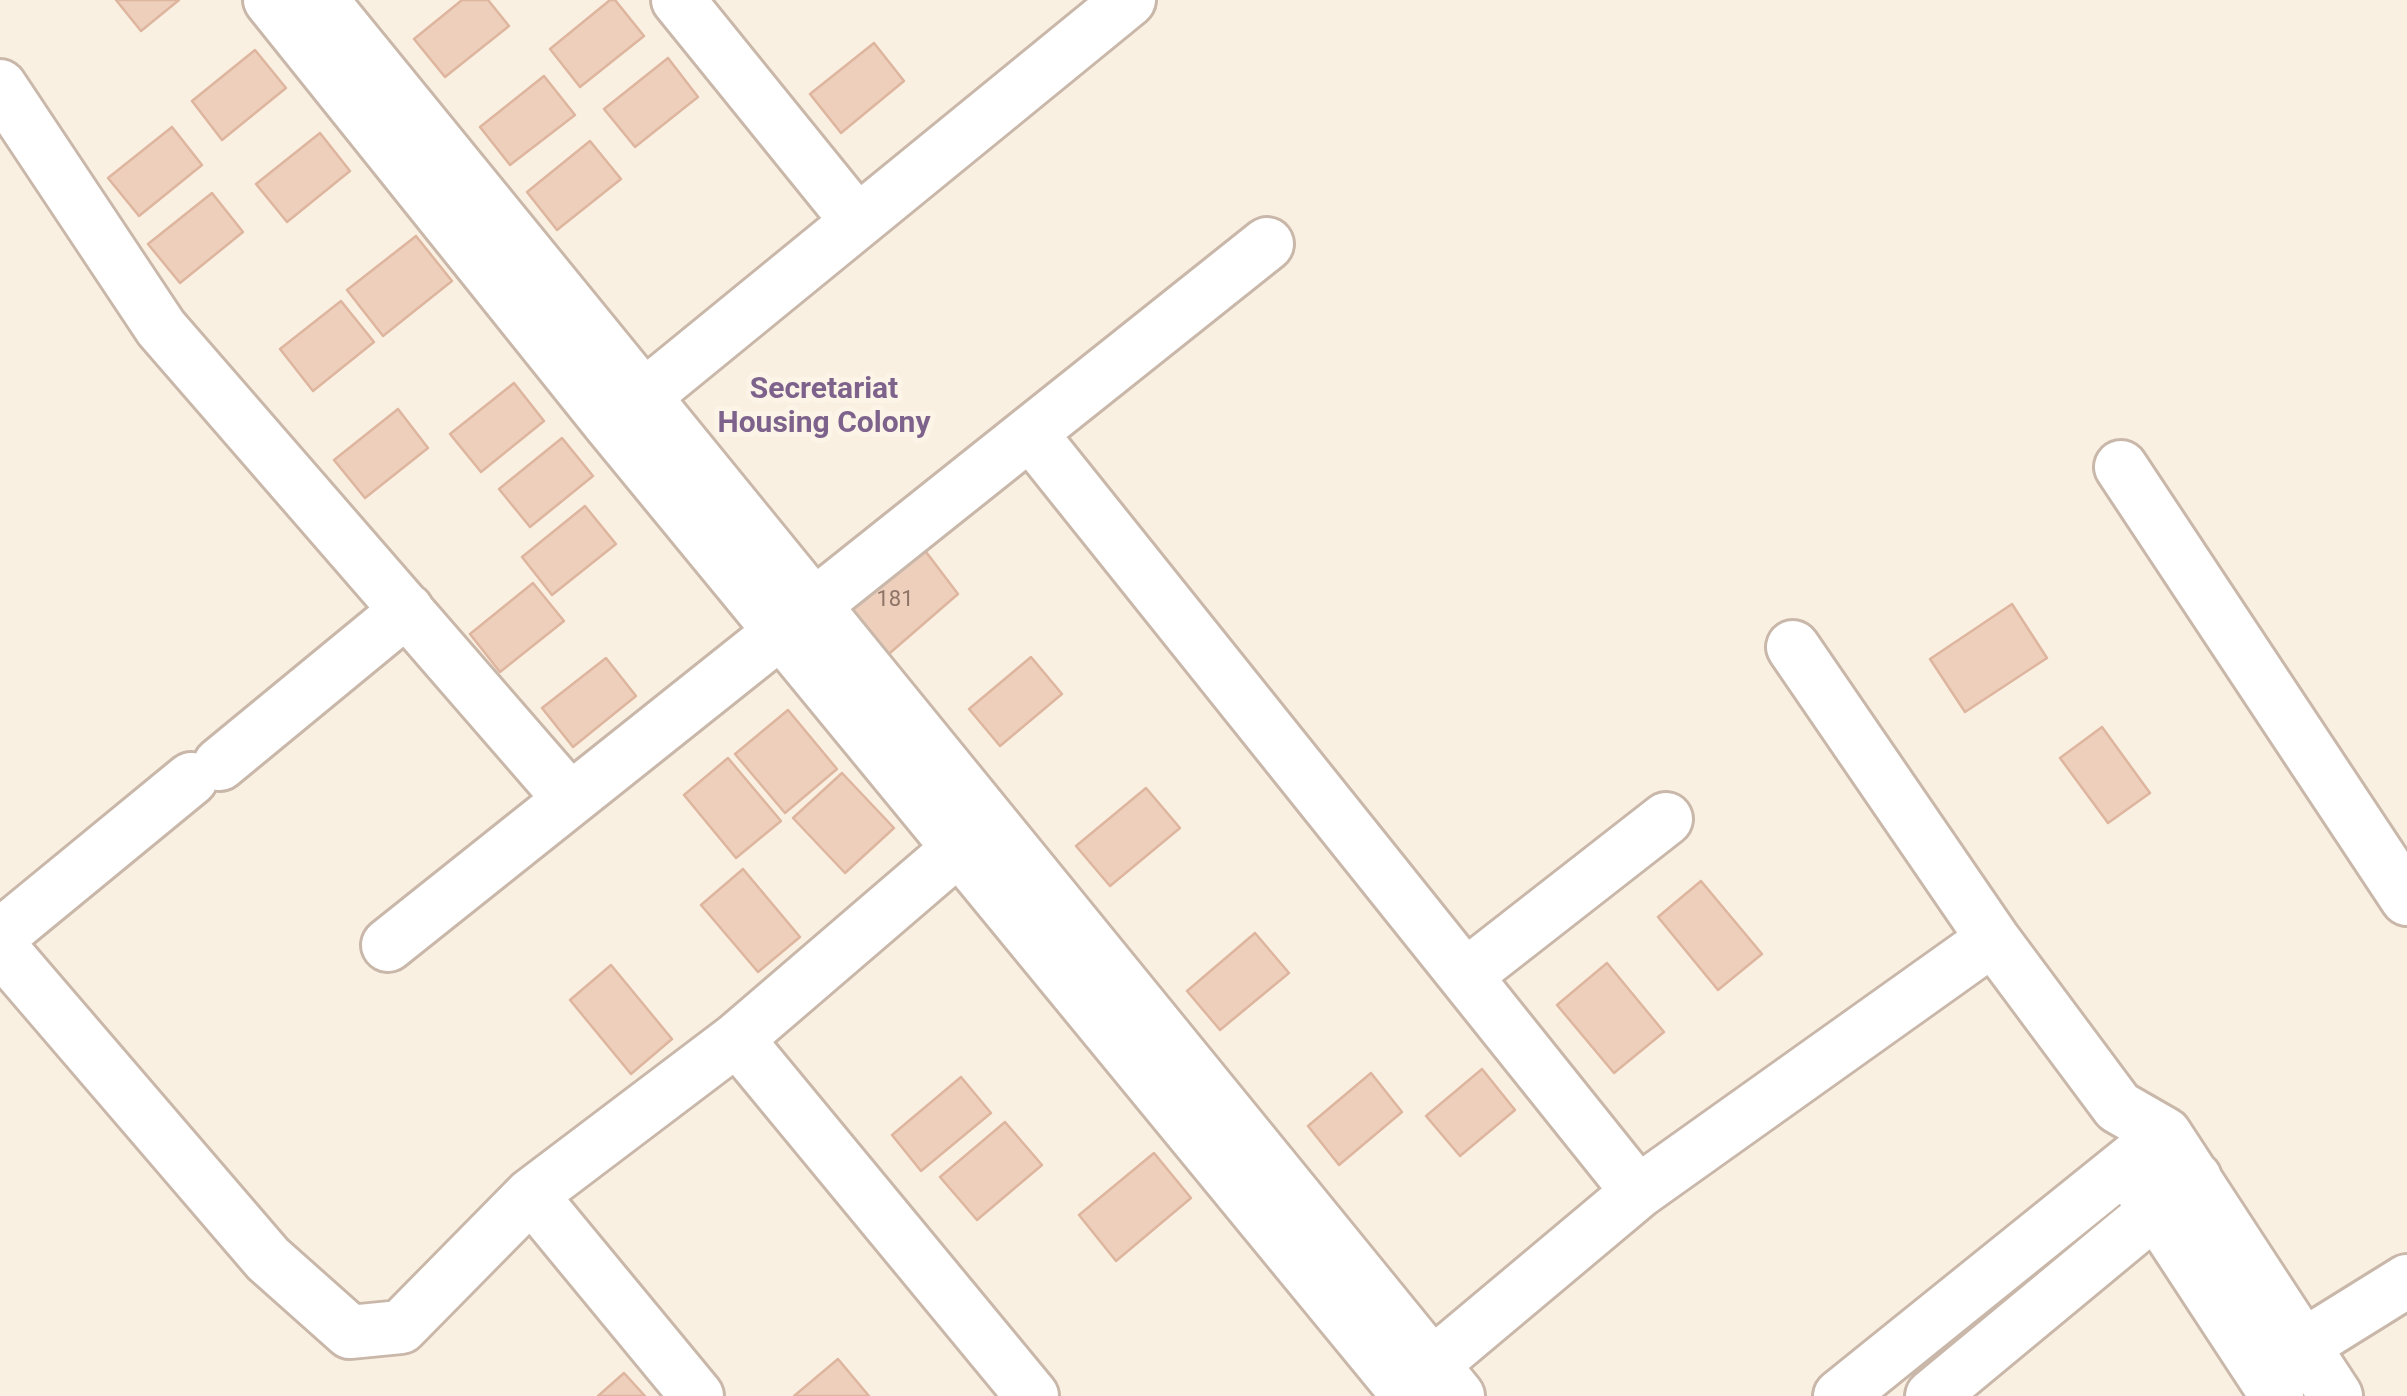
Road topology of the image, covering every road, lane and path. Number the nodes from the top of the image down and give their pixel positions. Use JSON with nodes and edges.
{"nodes":[{"id":1,"x":270,"y":0,"type":"edge"},
{"id":2,"x":321,"y":0,"type":"edge"},
{"id":3,"x":1130,"y":0,"type":"edge"},
{"id":4,"x":698,"y":7,"type":"edge"},
{"id":5,"x":0,"y":86,"type":"edge"},
{"id":6,"x":857,"y":221,"type":"junction"},
{"id":7,"x":1267,"y":244,"type":"dead end"},
{"id":8,"x":626,"y":411,"type":"junction"},
{"id":9,"x":1030,"y":433,"type":"junction"},
{"id":10,"x":2121,"y":468,"type":"dead end"},
{"id":11,"x":407,"y":610,"type":"junction"},
{"id":12,"x":798,"y":620,"type":"junction"},
{"id":13,"x":1792,"y":647,"type":"dead end"},
{"id":14,"x":570,"y":798,"type":"junction"},
{"id":15,"x":1666,"y":819,"type":"dead end"},
{"id":16,"x":974,"y":835,"type":"junction"},
{"id":17,"x":2407,"y":899,"type":"edge"},
{"id":18,"x":0,"y":936,"type":"edge"},
{"id":19,"x":1993,"y":939,"type":"junction"},
{"id":20,"x":388,"y":945,"type":"dead end"},
{"id":21,"x":0,"y":947,"type":"edge"},
{"id":22,"x":1465,"y":976,"type":"junction"},
{"id":23,"x":737,"y":1039,"type":"junction"},
{"id":24,"x":2145,"y":1149,"type":"junction"},
{"id":25,"x":1638,"y":1192,"type":"junction"},
{"id":26,"x":531,"y":1195,"type":"junction"},
{"id":27,"x":2175,"y":1195,"type":"junction"},
{"id":28,"x":2407,"y":1282,"type":"edge"},
{"id":29,"x":2304,"y":1345,"type":"junction"},
{"id":30,"x":1433,"y":1385,"type":"edge"},
{"id":31,"x":697,"y":1396,"type":"edge"},
{"id":32,"x":1032,"y":1396,"type":"edge"},
{"id":33,"x":1840,"y":1396,"type":"edge"},
{"id":34,"x":1932,"y":1396,"type":"edge"},
{"id":35,"x":2277,"y":1396,"type":"edge"},
{"id":36,"x":2336,"y":1396,"type":"edge"}],
"edges":[{"from":1,"to":8,"type":"street"},
{"from":2,"to":8,"type":"street"},
{"from":3,"to":6,"type":"street"},
{"from":4,"to":6,"type":"street"},
{"from":5,"to":11,"type":"street"},
{"from":6,"to":8,"type":"street"},
{"from":7,"to":9,"type":"street"},
{"from":8,"to":12,"type":"street"},
{"from":9,"to":12,"type":"street"},
{"from":9,"to":22,"type":"street"},
{"from":10,"to":17,"type":"street"},
{"from":11,"to":14,"type":"street"},
{"from":11,"to":18,"type":"street"},
{"from":12,"to":14,"type":"street"},
{"from":12,"to":16,"type":"street"},
{"from":13,"to":19,"type":"street"},
{"from":14,"to":20,"type":"street"},
{"from":15,"to":22,"type":"street"},
{"from":16,"to":23,"type":"street"},
{"from":16,"to":30,"type":"street"},
{"from":19,"to":24,"type":"street"},
{"from":19,"to":25,"type":"street"},
{"from":21,"to":26,"type":"street"},
{"from":22,"to":25,"type":"street"},
{"from":23,"to":26,"type":"street"},
{"from":23,"to":32,"type":"street"},
{"from":24,"to":27,"type":"street"},
{"from":24,"to":33,"type":"street"},
{"from":25,"to":30,"type":"street"},
{"from":26,"to":31,"type":"street"},
{"from":27,"to":29,"type":"street"},
{"from":27,"to":34,"type":"street"},
{"from":27,"to":35,"type":"street"},
{"from":28,"to":29,"type":"street"},
{"from":29,"to":36,"type":"street"}]}
